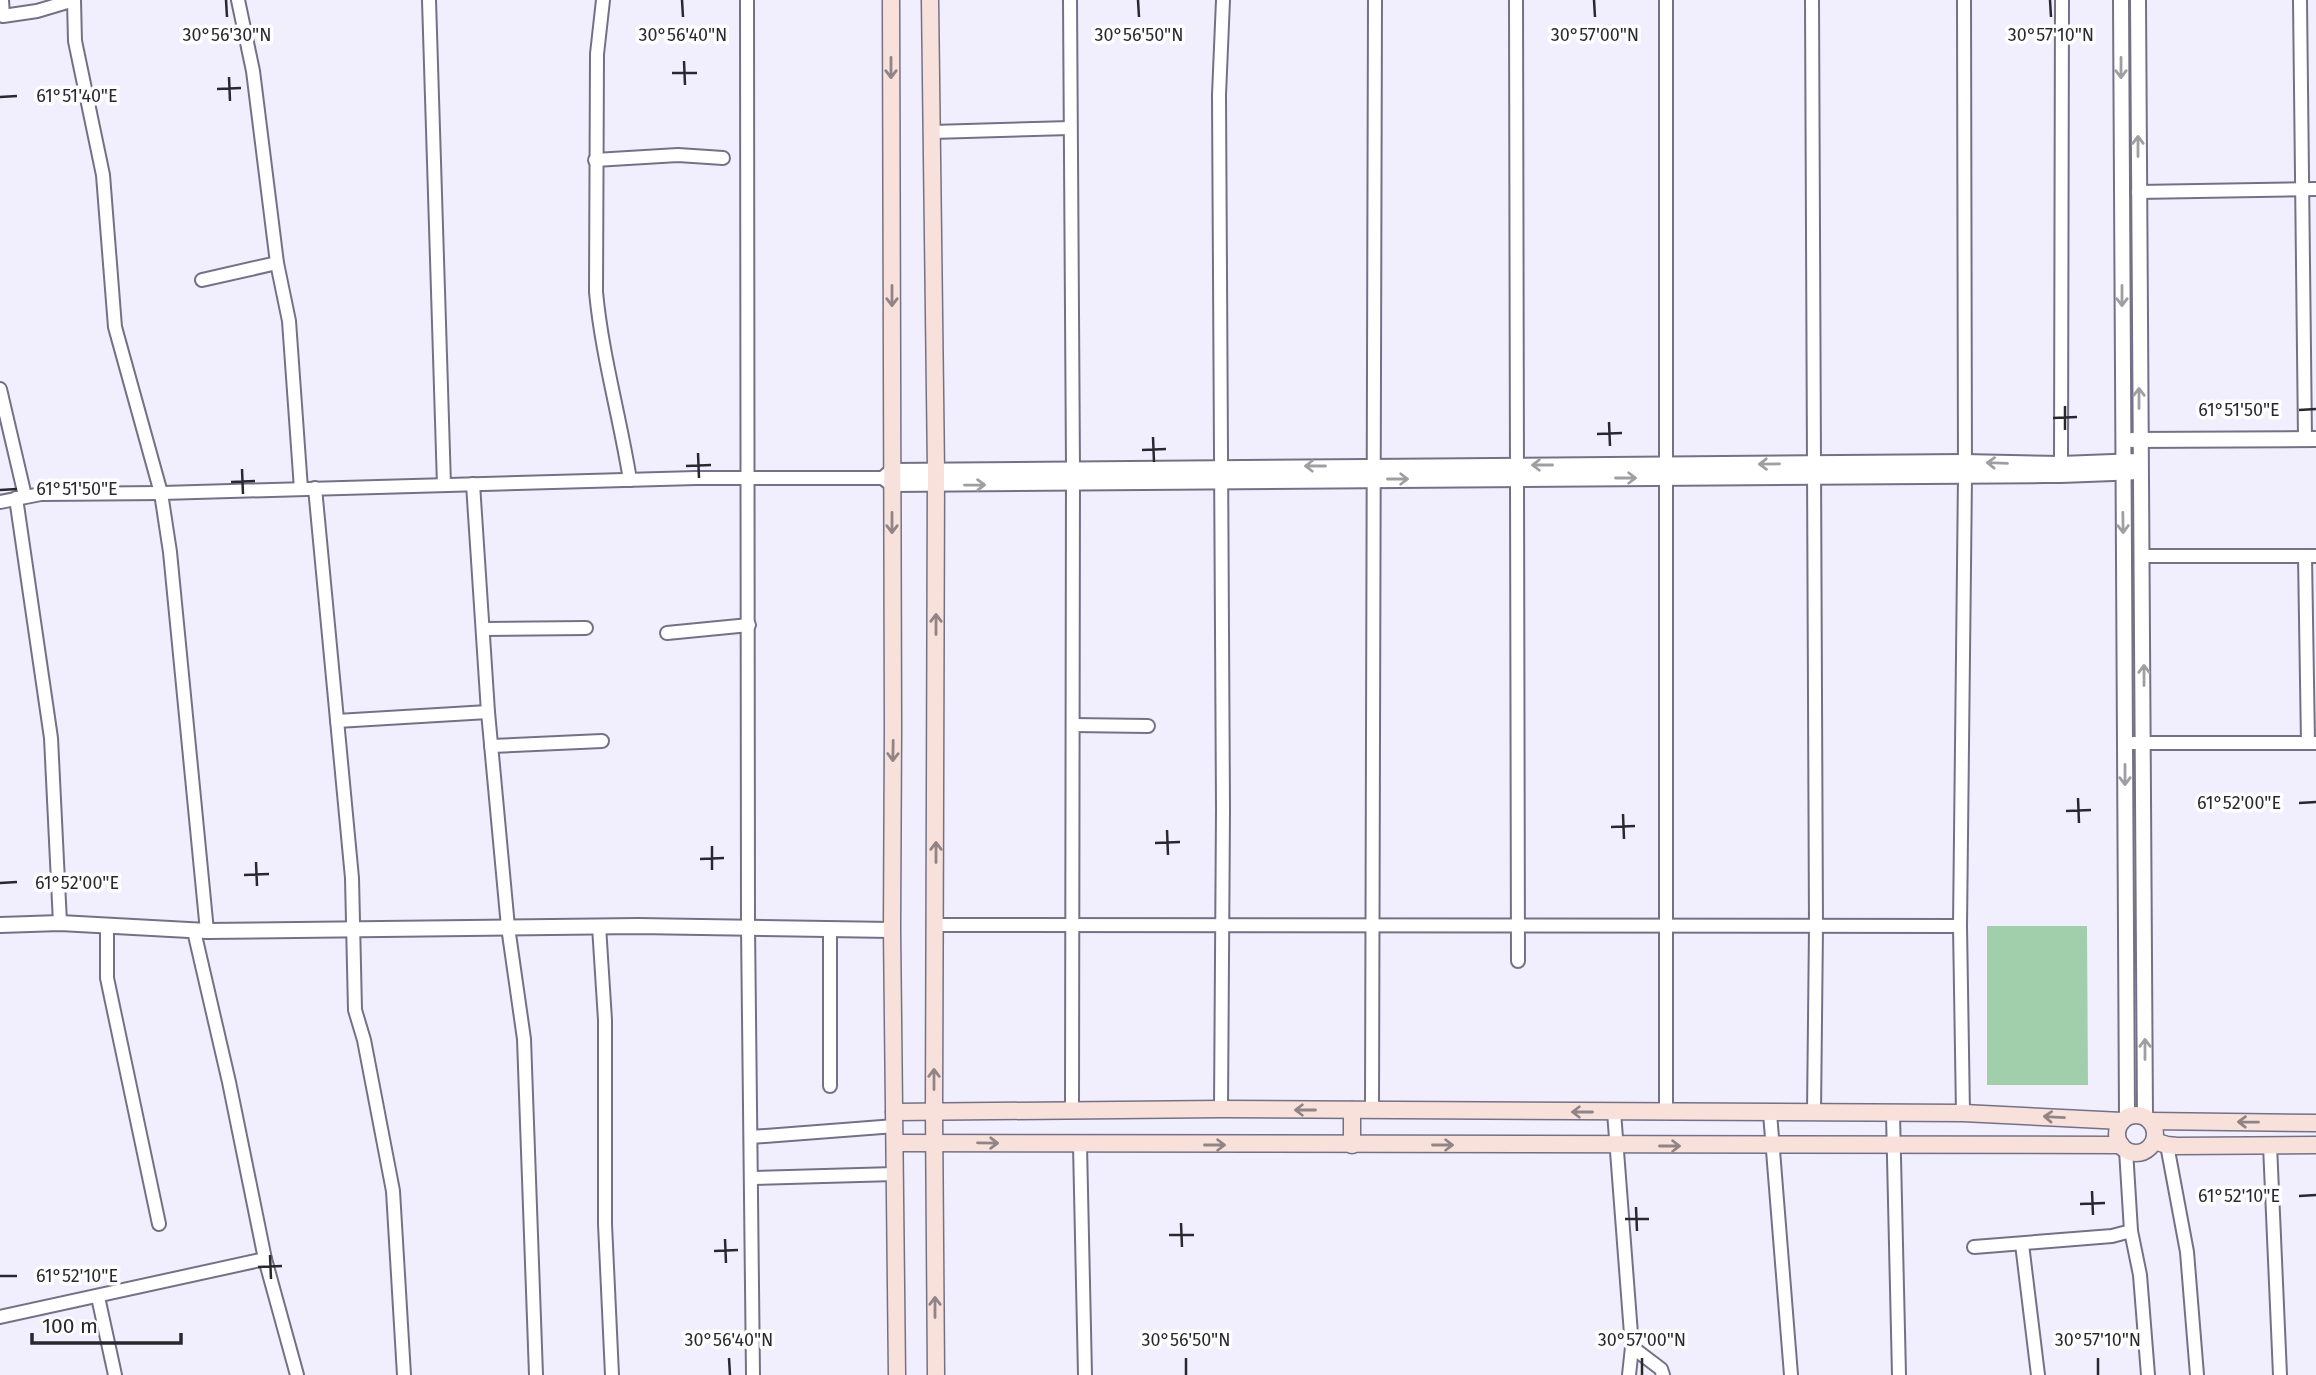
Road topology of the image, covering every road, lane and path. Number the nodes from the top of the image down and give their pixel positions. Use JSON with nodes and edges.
{"nodes":[{"id":1,"x":2,"y":0,"type":"edge"},
{"id":2,"x":74,"y":0,"type":"edge"},
{"id":3,"x":238,"y":0,"type":"edge"},
{"id":4,"x":429,"y":0,"type":"edge"},
{"id":5,"x":603,"y":0,"type":"edge"},
{"id":6,"x":747,"y":0,"type":"edge"},
{"id":7,"x":891,"y":0,"type":"edge"},
{"id":8,"x":930,"y":0,"type":"edge"},
{"id":9,"x":1070,"y":0,"type":"edge"},
{"id":10,"x":1223,"y":0,"type":"edge"},
{"id":11,"x":1375,"y":0,"type":"edge"},
{"id":12,"x":1516,"y":0,"type":"edge"},
{"id":13,"x":1667,"y":0,"type":"edge"},
{"id":14,"x":1812,"y":0,"type":"edge"},
{"id":15,"x":1964,"y":0,"type":"edge"},
{"id":16,"x":2062,"y":0,"type":"edge"},
{"id":17,"x":2121,"y":0,"type":"edge"},
{"id":18,"x":2138,"y":0,"type":"edge"},
{"id":19,"x":2300,"y":0,"type":"edge"},
{"id":20,"x":2302,"y":89,"type":"junction"},
{"id":21,"x":2316,"y":89,"type":"edge"},
{"id":22,"x":1070,"y":128,"type":"junction"},
{"id":23,"x":932,"y":132,"type":"junction"},
{"id":24,"x":723,"y":158,"type":"dead end"},
{"id":25,"x":595,"y":160,"type":"junction"},
{"id":26,"x":2309,"y":189,"type":"edge"},
{"id":27,"x":2138,"y":192,"type":"junction"},
{"id":28,"x":277,"y":263,"type":"junction"},
{"id":29,"x":201,"y":281,"type":"dead end"},
{"id":30,"x":0,"y":389,"type":"edge"},
{"id":31,"x":2310,"y":439,"type":"edge"},
{"id":32,"x":2123,"y":440,"type":"junction"},
{"id":33,"x":2139,"y":440,"type":"junction"},
{"id":34,"x":2060,"y":464,"type":"junction"},
{"id":35,"x":2139,"y":466,"type":"junction"},
{"id":36,"x":2122,"y":468,"type":"junction"},
{"id":37,"x":1964,"y":469,"type":"junction"},
{"id":38,"x":1814,"y":470,"type":"junction"},
{"id":39,"x":1667,"y":471,"type":"junction"},
{"id":40,"x":1372,"y":472,"type":"junction"},
{"id":41,"x":1517,"y":472,"type":"junction"},
{"id":42,"x":1222,"y":473,"type":"junction"},
{"id":43,"x":1073,"y":475,"type":"junction"},
{"id":44,"x":936,"y":477,"type":"junction"},
{"id":45,"x":749,"y":478,"type":"junction"},
{"id":46,"x":889,"y":478,"type":"junction"},
{"id":47,"x":630,"y":480,"type":"junction"},
{"id":48,"x":473,"y":484,"type":"junction"},
{"id":49,"x":444,"y":485,"type":"junction"},
{"id":50,"x":315,"y":488,"type":"junction"},
{"id":51,"x":301,"y":489,"type":"junction"},
{"id":52,"x":161,"y":493,"type":"junction"},
{"id":53,"x":21,"y":497,"type":"junction"},
{"id":54,"x":0,"y":502,"type":"edge"},
{"id":55,"x":2143,"y":556,"type":"junction"},
{"id":56,"x":2310,"y":556,"type":"edge"},
{"id":57,"x":749,"y":625,"type":"junction"},
{"id":58,"x":586,"y":628,"type":"dead end"},
{"id":59,"x":483,"y":629,"type":"junction"},
{"id":60,"x":667,"y":633,"type":"dead end"},
{"id":61,"x":488,"y":712,"type":"junction"},
{"id":62,"x":337,"y":721,"type":"junction"},
{"id":63,"x":1073,"y":725,"type":"junction"},
{"id":64,"x":1148,"y":726,"type":"dead end"},
{"id":65,"x":602,"y":741,"type":"dead end"},
{"id":66,"x":2125,"y":743,"type":"junction"},
{"id":67,"x":2312,"y":743,"type":"edge"},
{"id":68,"x":2144,"y":744,"type":"junction"},
{"id":69,"x":491,"y":746,"type":"junction"},
{"id":70,"x":60,"y":923,"type":"junction"},
{"id":71,"x":0,"y":925,"type":"edge"},
{"id":72,"x":936,"y":925,"type":"junction"},
{"id":73,"x":1072,"y":925,"type":"junction"},
{"id":74,"x":1222,"y":925,"type":"junction"},
{"id":75,"x":1372,"y":925,"type":"junction"},
{"id":76,"x":1518,"y":925,"type":"junction"},
{"id":77,"x":107,"y":926,"type":"junction"},
{"id":78,"x":599,"y":926,"type":"junction"},
{"id":79,"x":1666,"y":926,"type":"junction"},
{"id":80,"x":1960,"y":926,"type":"junction"},
{"id":81,"x":508,"y":927,"type":"junction"},
{"id":82,"x":748,"y":927,"type":"junction"},
{"id":83,"x":1816,"y":927,"type":"junction"},
{"id":84,"x":353,"y":928,"type":"junction"},
{"id":85,"x":830,"y":929,"type":"junction"},
{"id":86,"x":892,"y":930,"type":"junction"},
{"id":87,"x":201,"y":931,"type":"junction"},
{"id":88,"x":1518,"y":961,"type":"dead end"},
{"id":89,"x":830,"y":1086,"type":"dead end"},
{"id":90,"x":1221,"y":1109,"type":"junction"},
{"id":91,"x":1072,"y":1110,"type":"junction"},
{"id":92,"x":1352,"y":1110,"type":"junction"},
{"id":93,"x":1372,"y":1110,"type":"junction"},
{"id":94,"x":934,"y":1112,"type":"junction"},
{"id":95,"x":1614,"y":1112,"type":"junction"},
{"id":96,"x":1666,"y":1112,"type":"junction"},
{"id":97,"x":1770,"y":1113,"type":"junction"},
{"id":98,"x":1814,"y":1113,"type":"junction"},
{"id":99,"x":1963,"y":1113,"type":"junction"},
{"id":100,"x":1893,"y":1114,"type":"junction"},
{"id":101,"x":894,"y":1119,"type":"junction"},
{"id":102,"x":2125,"y":1119,"type":"junction"},
{"id":103,"x":2148,"y":1119,"type":"junction"},
{"id":104,"x":2316,"y":1123,"type":"edge"},
{"id":105,"x":751,"y":1137,"type":"junction"},
{"id":106,"x":934,"y":1142,"type":"junction"},
{"id":107,"x":895,"y":1143,"type":"junction"},
{"id":108,"x":2160,"y":1143,"type":"junction"},
{"id":109,"x":1080,"y":1145,"type":"junction"},
{"id":110,"x":1352,"y":1145,"type":"junction"},
{"id":111,"x":2316,"y":1145,"type":"edge"},
{"id":112,"x":1615,"y":1146,"type":"junction"},
{"id":113,"x":1771,"y":1146,"type":"junction"},
{"id":114,"x":1894,"y":1146,"type":"junction"},
{"id":115,"x":2270,"y":1146,"type":"junction"},
{"id":116,"x":2123,"y":1148,"type":"junction"},
{"id":117,"x":895,"y":1174,"type":"junction"},
{"id":118,"x":752,"y":1178,"type":"junction"},
{"id":119,"x":159,"y":1224,"type":"dead end"},
{"id":120,"x":2132,"y":1231,"type":"junction"},
{"id":121,"x":2022,"y":1244,"type":"junction"},
{"id":122,"x":1974,"y":1247,"type":"dead end"},
{"id":123,"x":265,"y":1259,"type":"junction"},
{"id":124,"x":98,"y":1297,"type":"junction"},
{"id":125,"x":0,"y":1317,"type":"edge"},
{"id":126,"x":1632,"y":1348,"type":"junction"},
{"id":127,"x":116,"y":1375,"type":"edge"},
{"id":128,"x":297,"y":1375,"type":"edge"},
{"id":129,"x":404,"y":1375,"type":"edge"},
{"id":130,"x":536,"y":1375,"type":"edge"},
{"id":131,"x":612,"y":1375,"type":"edge"},
{"id":132,"x":753,"y":1375,"type":"edge"},
{"id":133,"x":897,"y":1375,"type":"edge"},
{"id":134,"x":936,"y":1375,"type":"edge"},
{"id":135,"x":1084,"y":1375,"type":"edge"},
{"id":136,"x":1629,"y":1375,"type":"edge"},
{"id":137,"x":1663,"y":1375,"type":"edge"},
{"id":138,"x":1791,"y":1375,"type":"edge"},
{"id":139,"x":1899,"y":1375,"type":"edge"},
{"id":140,"x":2038,"y":1375,"type":"edge"},
{"id":141,"x":2148,"y":1375,"type":"edge"},
{"id":142,"x":2197,"y":1375,"type":"edge"},
{"id":143,"x":2280,"y":1375,"type":"edge"}],
"edges":[{"from":1,"to":2,"type":"street"},
{"from":2,"to":52,"type":"street"},
{"from":3,"to":28,"type":"street"},
{"from":4,"to":49,"type":"street"},
{"from":5,"to":25,"type":"street"},
{"from":6,"to":45,"type":"street"},
{"from":7,"to":46,"type":"main road","one_way":true},
{"from":8,"to":23,"type":"main road"},
{"from":9,"to":22,"type":"street"},
{"from":10,"to":42,"type":"street"},
{"from":11,"to":40,"type":"street"},
{"from":12,"to":41,"type":"street"},
{"from":13,"to":39,"type":"street"},
{"from":14,"to":38,"type":"street"},
{"from":15,"to":37,"type":"street"},
{"from":16,"to":34,"type":"street"},
{"from":17,"to":32,"type":"street","one_way":true},
{"from":27,"to":18,"type":"street","one_way":true},
{"from":19,"to":20,"type":"street"},
{"from":20,"to":21,"type":"street"},
{"from":20,"to":26,"type":"street"},
{"from":22,"to":23,"type":"street"},
{"from":22,"to":43,"type":"street"},
{"from":23,"to":44,"type":"main road"},
{"from":24,"to":25,"type":"street"},
{"from":25,"to":47,"type":"street"},
{"from":26,"to":27,"type":"street"},
{"from":26,"to":31,"type":"street"},
{"from":33,"to":27,"type":"street","one_way":true},
{"from":28,"to":29,"type":"street"},
{"from":28,"to":51,"type":"street"},
{"from":30,"to":53,"type":"street"},
{"from":31,"to":33,"type":"street"},
{"from":32,"to":33,"type":"street"},
{"from":32,"to":36,"type":"street"},
{"from":33,"to":35,"type":"street"},
{"from":34,"to":36,"type":"street"},
{"from":34,"to":37,"type":"street","one_way":true},
{"from":35,"to":36,"type":"street"},
{"from":35,"to":55,"type":"street"},
{"from":36,"to":37,"type":"street"},
{"from":36,"to":66,"type":"street","one_way":true},
{"from":37,"to":38,"type":"street"},
{"from":37,"to":80,"type":"street"},
{"from":38,"to":39,"type":"street"},
{"from":38,"to":83,"type":"street"},
{"from":39,"to":41,"type":"street"},
{"from":39,"to":79,"type":"street"},
{"from":40,"to":41,"type":"street"},
{"from":40,"to":42,"type":"street"},
{"from":40,"to":75,"type":"street"},
{"from":41,"to":76,"type":"street"},
{"from":42,"to":43,"type":"street"},
{"from":42,"to":74,"type":"street"},
{"from":43,"to":44,"type":"street"},
{"from":43,"to":63,"type":"street"},
{"from":44,"to":46,"type":"street"},
{"from":72,"to":44,"type":"main road","one_way":true},
{"from":45,"to":46,"type":"street"},
{"from":45,"to":47,"type":"street"},
{"from":45,"to":57,"type":"street"},
{"from":46,"to":86,"type":"main road","one_way":true},
{"from":47,"to":48,"type":"street"},
{"from":48,"to":49,"type":"street"},
{"from":48,"to":59,"type":"street"},
{"from":49,"to":50,"type":"street"},
{"from":50,"to":51,"type":"street"},
{"from":50,"to":62,"type":"street"},
{"from":51,"to":52,"type":"street"},
{"from":52,"to":53,"type":"street"},
{"from":52,"to":87,"type":"street"},
{"from":53,"to":54,"type":"street"},
{"from":53,"to":70,"type":"street"},
{"from":55,"to":56,"type":"street"},
{"from":68,"to":55,"type":"street","one_way":true},
{"from":56,"to":67,"type":"street"},
{"from":57,"to":60,"type":"street"},
{"from":57,"to":82,"type":"street"},
{"from":58,"to":59,"type":"street"},
{"from":59,"to":61,"type":"street"},
{"from":61,"to":62,"type":"street"},
{"from":61,"to":69,"type":"street"},
{"from":62,"to":84,"type":"street"},
{"from":63,"to":64,"type":"street"},
{"from":63,"to":73,"type":"street"},
{"from":65,"to":69,"type":"street"},
{"from":66,"to":68,"type":"street"},
{"from":66,"to":102,"type":"street","one_way":true},
{"from":67,"to":68,"type":"street"},
{"from":103,"to":68,"type":"street","one_way":true},
{"from":69,"to":81,"type":"street"},
{"from":70,"to":71,"type":"street"},
{"from":70,"to":77,"type":"street"},
{"from":72,"to":73,"type":"street"},
{"from":94,"to":72,"type":"main road","one_way":true},
{"from":73,"to":74,"type":"street"},
{"from":73,"to":91,"type":"street"},
{"from":74,"to":75,"type":"street"},
{"from":74,"to":90,"type":"street"},
{"from":75,"to":76,"type":"street"},
{"from":75,"to":93,"type":"street"},
{"from":76,"to":79,"type":"street"},
{"from":76,"to":88,"type":"street"},
{"from":77,"to":87,"type":"street"},
{"from":77,"to":119,"type":"street"},
{"from":78,"to":81,"type":"street"},
{"from":78,"to":82,"type":"street"},
{"from":78,"to":131,"type":"street"},
{"from":79,"to":83,"type":"street"},
{"from":79,"to":96,"type":"street"},
{"from":80,"to":83,"type":"street"},
{"from":80,"to":99,"type":"street"},
{"from":81,"to":84,"type":"street"},
{"from":81,"to":130,"type":"street"},
{"from":82,"to":85,"type":"street"},
{"from":82,"to":105,"type":"street"},
{"from":83,"to":98,"type":"street"},
{"from":84,"to":87,"type":"street"},
{"from":84,"to":129,"type":"street"},
{"from":85,"to":86,"type":"street"},
{"from":85,"to":89,"type":"street"},
{"from":86,"to":101,"type":"main road"},
{"from":87,"to":123,"type":"street"},
{"from":90,"to":91,"type":"main road"},
{"from":92,"to":90,"type":"main road","one_way":true},
{"from":91,"to":94,"type":"main road"},
{"from":92,"to":93,"type":"main road"},
{"from":92,"to":110,"type":"main road"},
{"from":95,"to":93,"type":"main road","one_way":true},
{"from":94,"to":101,"type":"main road"},
{"from":94,"to":106,"type":"main road"},
{"from":95,"to":96,"type":"main road"},
{"from":95,"to":112,"type":"street"},
{"from":96,"to":97,"type":"main road"},
{"from":97,"to":98,"type":"main road"},
{"from":97,"to":113,"type":"street"},
{"from":98,"to":100,"type":"main road"},
{"from":99,"to":100,"type":"main road"},
{"from":102,"to":99,"type":"main road","one_way":true},
{"from":100,"to":114,"type":"street"},
{"from":101,"to":105,"type":"street"},
{"from":101,"to":107,"type":"main road"},
{"from":102,"to":103,"type":"main road"},
{"from":102,"to":116,"type":"main road"},
{"from":104,"to":103,"type":"main road","one_way":true},
{"from":103,"to":108,"type":"main road"},
{"from":105,"to":118,"type":"street"},
{"from":106,"to":107,"type":"main road"},
{"from":106,"to":109,"type":"main road","one_way":true},
{"from":134,"to":106,"type":"main road","one_way":true},
{"from":107,"to":117,"type":"main road"},
{"from":108,"to":115,"type":"main road"},
{"from":108,"to":116,"type":"main road"},
{"from":108,"to":142,"type":"street"},
{"from":109,"to":110,"type":"main road","one_way":true},
{"from":109,"to":135,"type":"street"},
{"from":110,"to":112,"type":"main road","one_way":true},
{"from":111,"to":115,"type":"main road"},
{"from":112,"to":113,"type":"main road","one_way":true},
{"from":112,"to":126,"type":"street"},
{"from":113,"to":114,"type":"main road"},
{"from":113,"to":138,"type":"street"},
{"from":114,"to":116,"type":"main road"},
{"from":114,"to":139,"type":"street"},
{"from":115,"to":143,"type":"street"},
{"from":116,"to":120,"type":"street"},
{"from":117,"to":118,"type":"street"},
{"from":117,"to":133,"type":"main road"},
{"from":118,"to":132,"type":"street"},
{"from":120,"to":121,"type":"street"},
{"from":120,"to":141,"type":"street"},
{"from":121,"to":122,"type":"street"},
{"from":121,"to":140,"type":"street"},
{"from":123,"to":124,"type":"street"},
{"from":123,"to":128,"type":"street"},
{"from":124,"to":125,"type":"street"},
{"from":124,"to":127,"type":"street"},
{"from":126,"to":136,"type":"street"},
{"from":126,"to":137,"type":"street"}]}
